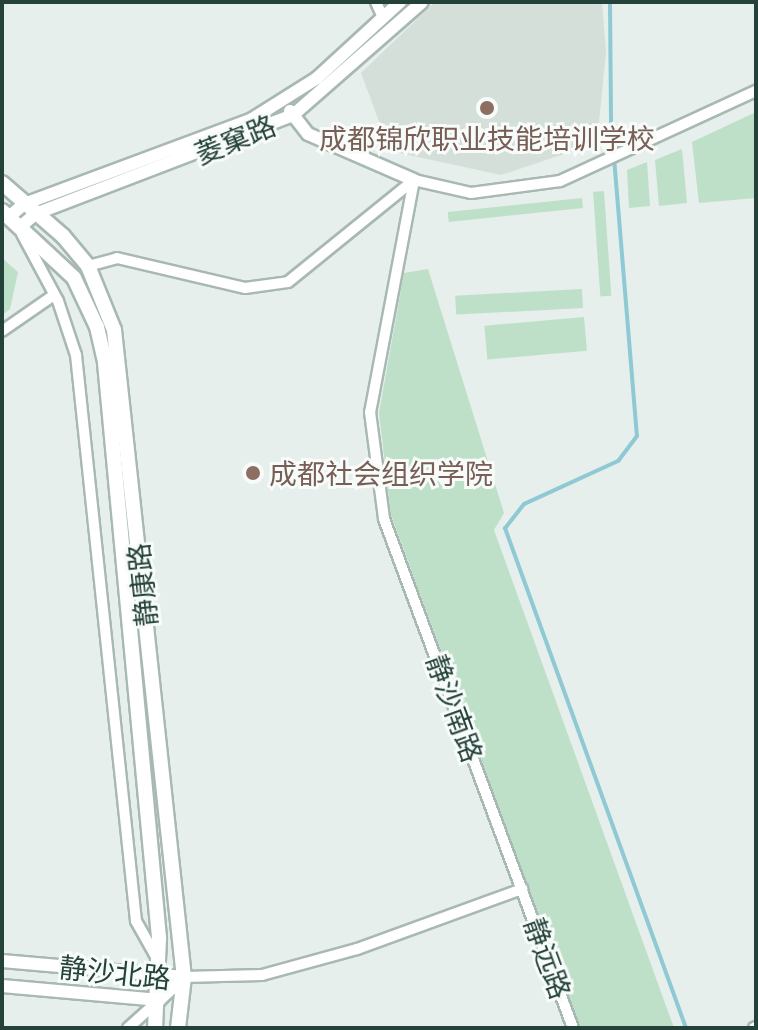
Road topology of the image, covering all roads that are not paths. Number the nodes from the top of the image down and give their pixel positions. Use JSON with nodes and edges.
{"nodes":[{"id":1,"x":376,"y":2,"type":"edge"},
{"id":2,"x":400,"y":2,"type":"edge"},
{"id":3,"x":422,"y":2,"type":"edge"},
{"id":4,"x":383,"y":18,"type":"junction"},
{"id":5,"x":756,"y":91,"type":"edge"},
{"id":6,"x":283,"y":100,"type":"junction"},
{"id":7,"x":293,"y":115,"type":"junction"},
{"id":8,"x":414,"y":180,"type":"junction"},
{"id":9,"x":2,"y":183,"type":"edge"},
{"id":10,"x":30,"y":209,"type":"junction"},
{"id":11,"x":9,"y":218,"type":"edge"},
{"id":12,"x":88,"y":266,"type":"junction"},
{"id":13,"x":54,"y":295,"type":"junction"},
{"id":14,"x":2,"y":331,"type":"edge"},
{"id":15,"x":522,"y":889,"type":"junction"},
{"id":16,"x":2,"y":961,"type":"edge"},
{"id":17,"x":160,"y":969,"type":"junction"},
{"id":18,"x":184,"y":977,"type":"junction"},
{"id":19,"x":2,"y":986,"type":"edge"},
{"id":20,"x":159,"y":1000,"type":"junction"},
{"id":21,"x":128,"y":1028,"type":"edge"},
{"id":22,"x":155,"y":1028,"type":"edge"},
{"id":23,"x":178,"y":1028,"type":"edge"},
{"id":24,"x":573,"y":1028,"type":"edge"}],
"edges":[{"from":1,"to":4,"type":"street"},
{"from":2,"to":4,"type":"street","name":"菱窠路"},
{"from":3,"to":7,"type":"street","name":"菱窠路"},
{"from":4,"to":6,"type":"street","name":"菱窠路"},
{"from":5,"to":8,"type":"street"},
{"from":6,"to":7,"type":"street"},
{"from":6,"to":10,"type":"street","name":"菱窠路"},
{"from":7,"to":8,"type":"street"},
{"from":7,"to":10,"type":"street","name":"菱窠路"},
{"from":8,"to":12,"type":"street"},
{"from":8,"to":15,"type":"street","name":"静沙南路"},
{"from":9,"to":10,"type":"main road","name":"静康路"},
{"from":10,"to":11,"type":"street","name":"菱窠路"},
{"from":10,"to":12,"type":"main road","name":"静康路"},
{"from":11,"to":13,"type":"street"},
{"from":11,"to":17,"type":"main road","name":"静康路"},
{"from":12,"to":18,"type":"main road","name":"静康路"},
{"from":13,"to":14,"type":"street"},
{"from":13,"to":17,"type":"street"},
{"from":15,"to":18,"type":"street"},
{"from":15,"to":24,"type":"street","name":"静远路"},
{"from":16,"to":17,"type":"street","name":"静沙北路"},
{"from":17,"to":18,"type":"street","name":"静沙北路"},
{"from":17,"to":20,"type":"main road","name":"静康路"},
{"from":18,"to":20,"type":"street","name":"静沙北路"},
{"from":18,"to":23,"type":"main road","name":"静康路"},
{"from":19,"to":20,"type":"street","name":"静沙北路"},
{"from":20,"to":21,"type":"street"},
{"from":20,"to":22,"type":"main road","name":"静康路"}]}
